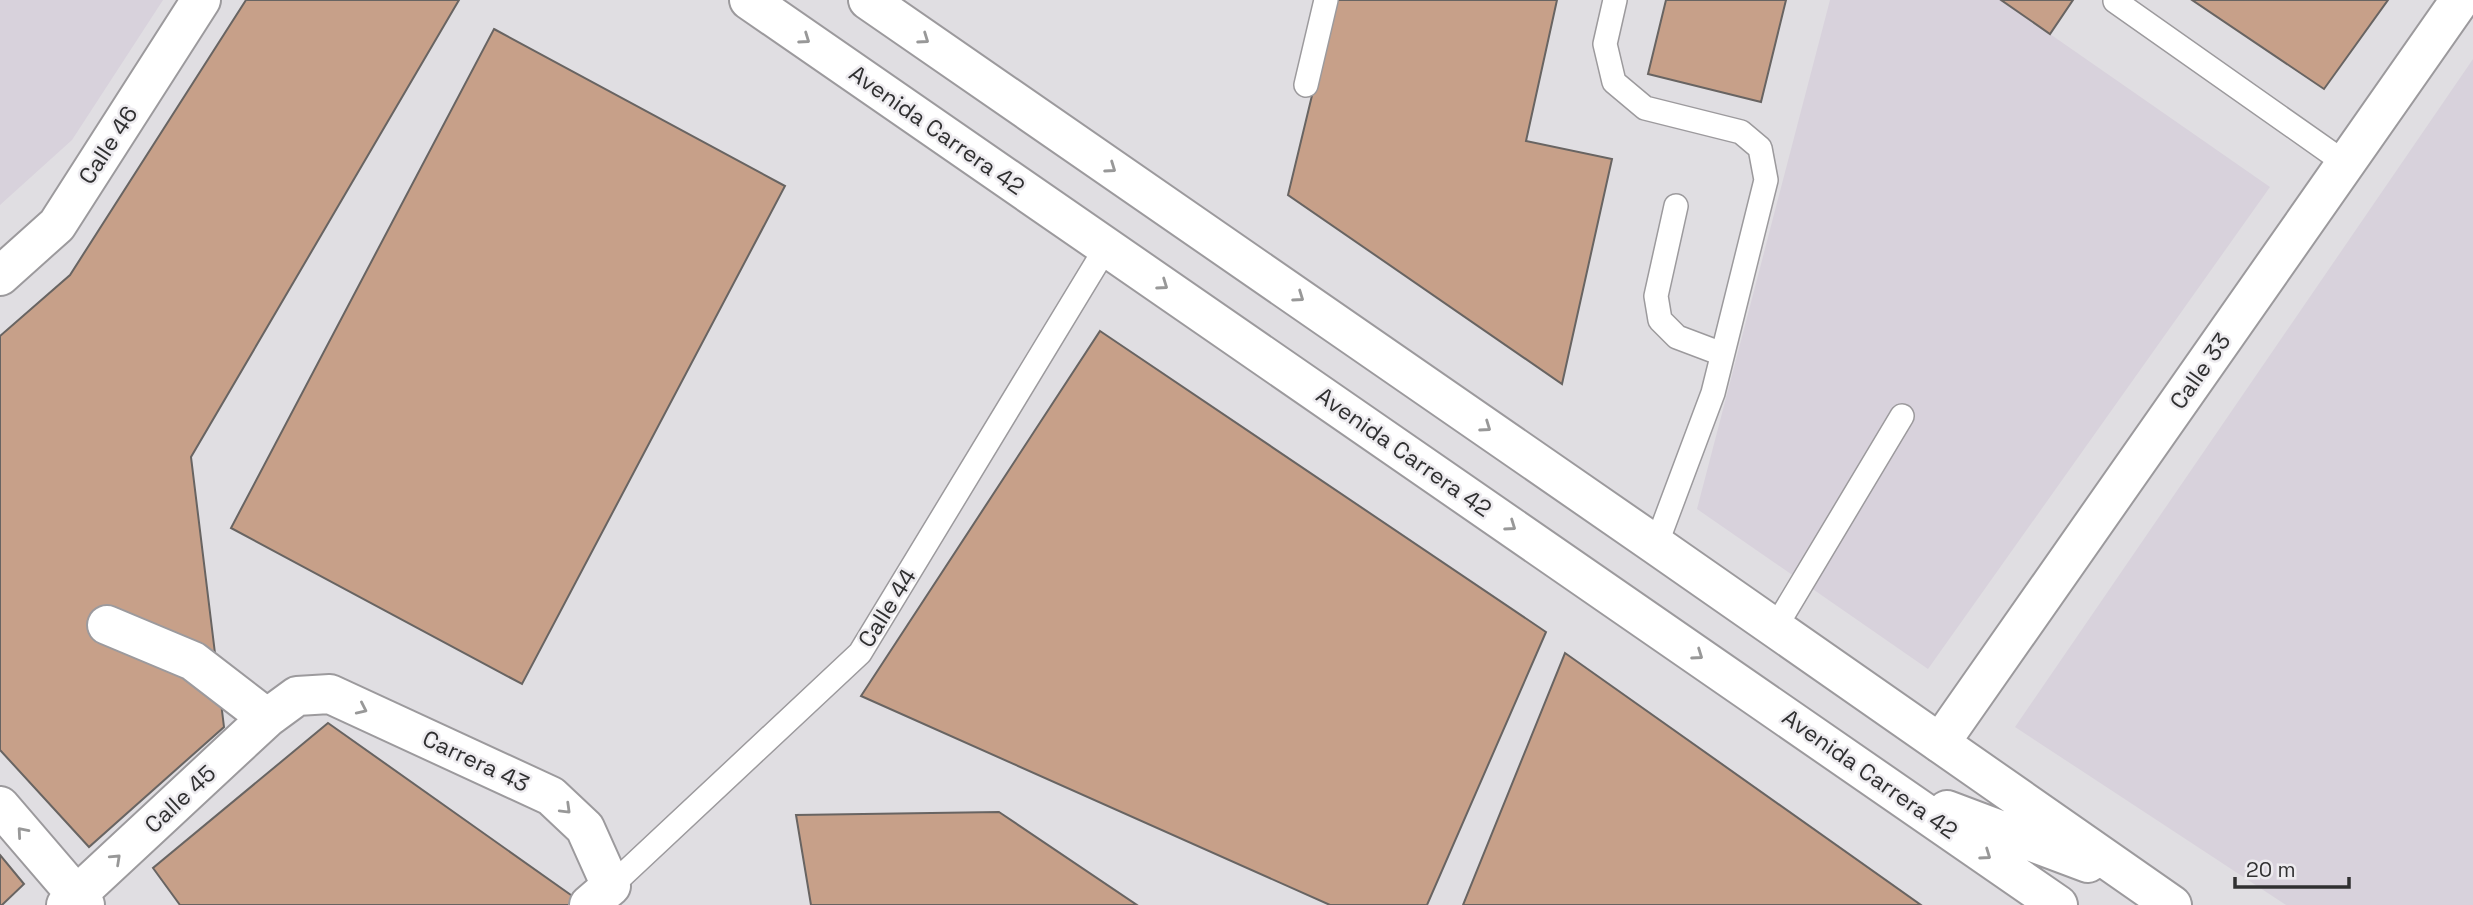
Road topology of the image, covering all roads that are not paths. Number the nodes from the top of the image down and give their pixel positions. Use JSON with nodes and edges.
{"nodes":[{"id":1,"x":201,"y":0,"type":"edge"},
{"id":2,"x":749,"y":0,"type":"edge"},
{"id":3,"x":868,"y":0,"type":"edge"},
{"id":4,"x":1326,"y":0,"type":"edge"},
{"id":5,"x":1615,"y":0,"type":"edge"},
{"id":6,"x":2460,"y":0,"type":"edge"},
{"id":7,"x":2115,"y":1,"type":"edge"},
{"id":8,"x":1306,"y":85,"type":"dead end"},
{"id":9,"x":2345,"y":163,"type":"junction"},
{"id":10,"x":1676,"y":206,"type":"dead end"},
{"id":11,"x":1107,"y":246,"type":"junction"},
{"id":12,"x":0,"y":276,"type":"edge"},
{"id":13,"x":1722,"y":354,"type":"junction"},
{"id":14,"x":1902,"y":416,"type":"dead end"},
{"id":15,"x":1656,"y":545,"type":"junction"},
{"id":16,"x":107,"y":625,"type":"dead end"},
{"id":17,"x":1775,"y":628,"type":"junction"},
{"id":18,"x":298,"y":696,"type":"joint"},
{"id":19,"x":267,"y":718,"type":"junction"},
{"id":20,"x":1940,"y":743,"type":"junction"},
{"id":21,"x":1893,"y":790,"type":"junction"},
{"id":22,"x":0,"y":806,"type":"edge"},
{"id":23,"x":2139,"y":882,"type":"junction"},
{"id":24,"x":600,"y":895,"type":"edge"},
{"id":25,"x":76,"y":902,"type":"edge"},
{"id":26,"x":2058,"y":905,"type":"edge"},
{"id":27,"x":2172,"y":905,"type":"edge"}],
"edges":[{"from":1,"to":12,"type":"main road","name":"Calle 46"},
{"from":2,"to":11,"type":"main road","name":"Avenida Carrera 42","one_way":true},
{"from":3,"to":15,"type":"main road","one_way":true},
{"from":4,"to":8,"type":"lane"},
{"from":5,"to":13,"type":"lane"},
{"from":6,"to":9,"type":"main road","name":"Calle 33"},
{"from":7,"to":9,"type":"lane"},
{"from":9,"to":20,"type":"main road","name":"Calle 33"},
{"from":10,"to":13,"type":"lane"},
{"from":11,"to":21,"type":"main road","name":"Avenida Carrera 42","one_way":true},
{"from":11,"to":24,"type":"lane","name":"Calle 44"},
{"from":13,"to":15,"type":"lane"},
{"from":14,"to":17,"type":"lane"},
{"from":15,"to":17,"type":"main road"},
{"from":16,"to":19,"type":"main road"},
{"from":17,"to":20,"type":"main road"},
{"from":18,"to":19,"type":"main road","name":"Calle 45"},
{"from":18,"to":24,"type":"main road","name":"Carrera 43","one_way":true},
{"from":25,"to":19,"type":"main road","name":"Calle 45","one_way":true},
{"from":20,"to":23,"type":"main road"},
{"from":21,"to":23,"type":"main road"},
{"from":21,"to":26,"type":"main road","name":"Avenida Carrera 42","one_way":true},
{"from":25,"to":22,"type":"main road","one_way":true},
{"from":23,"to":27,"type":"main road"}]}
